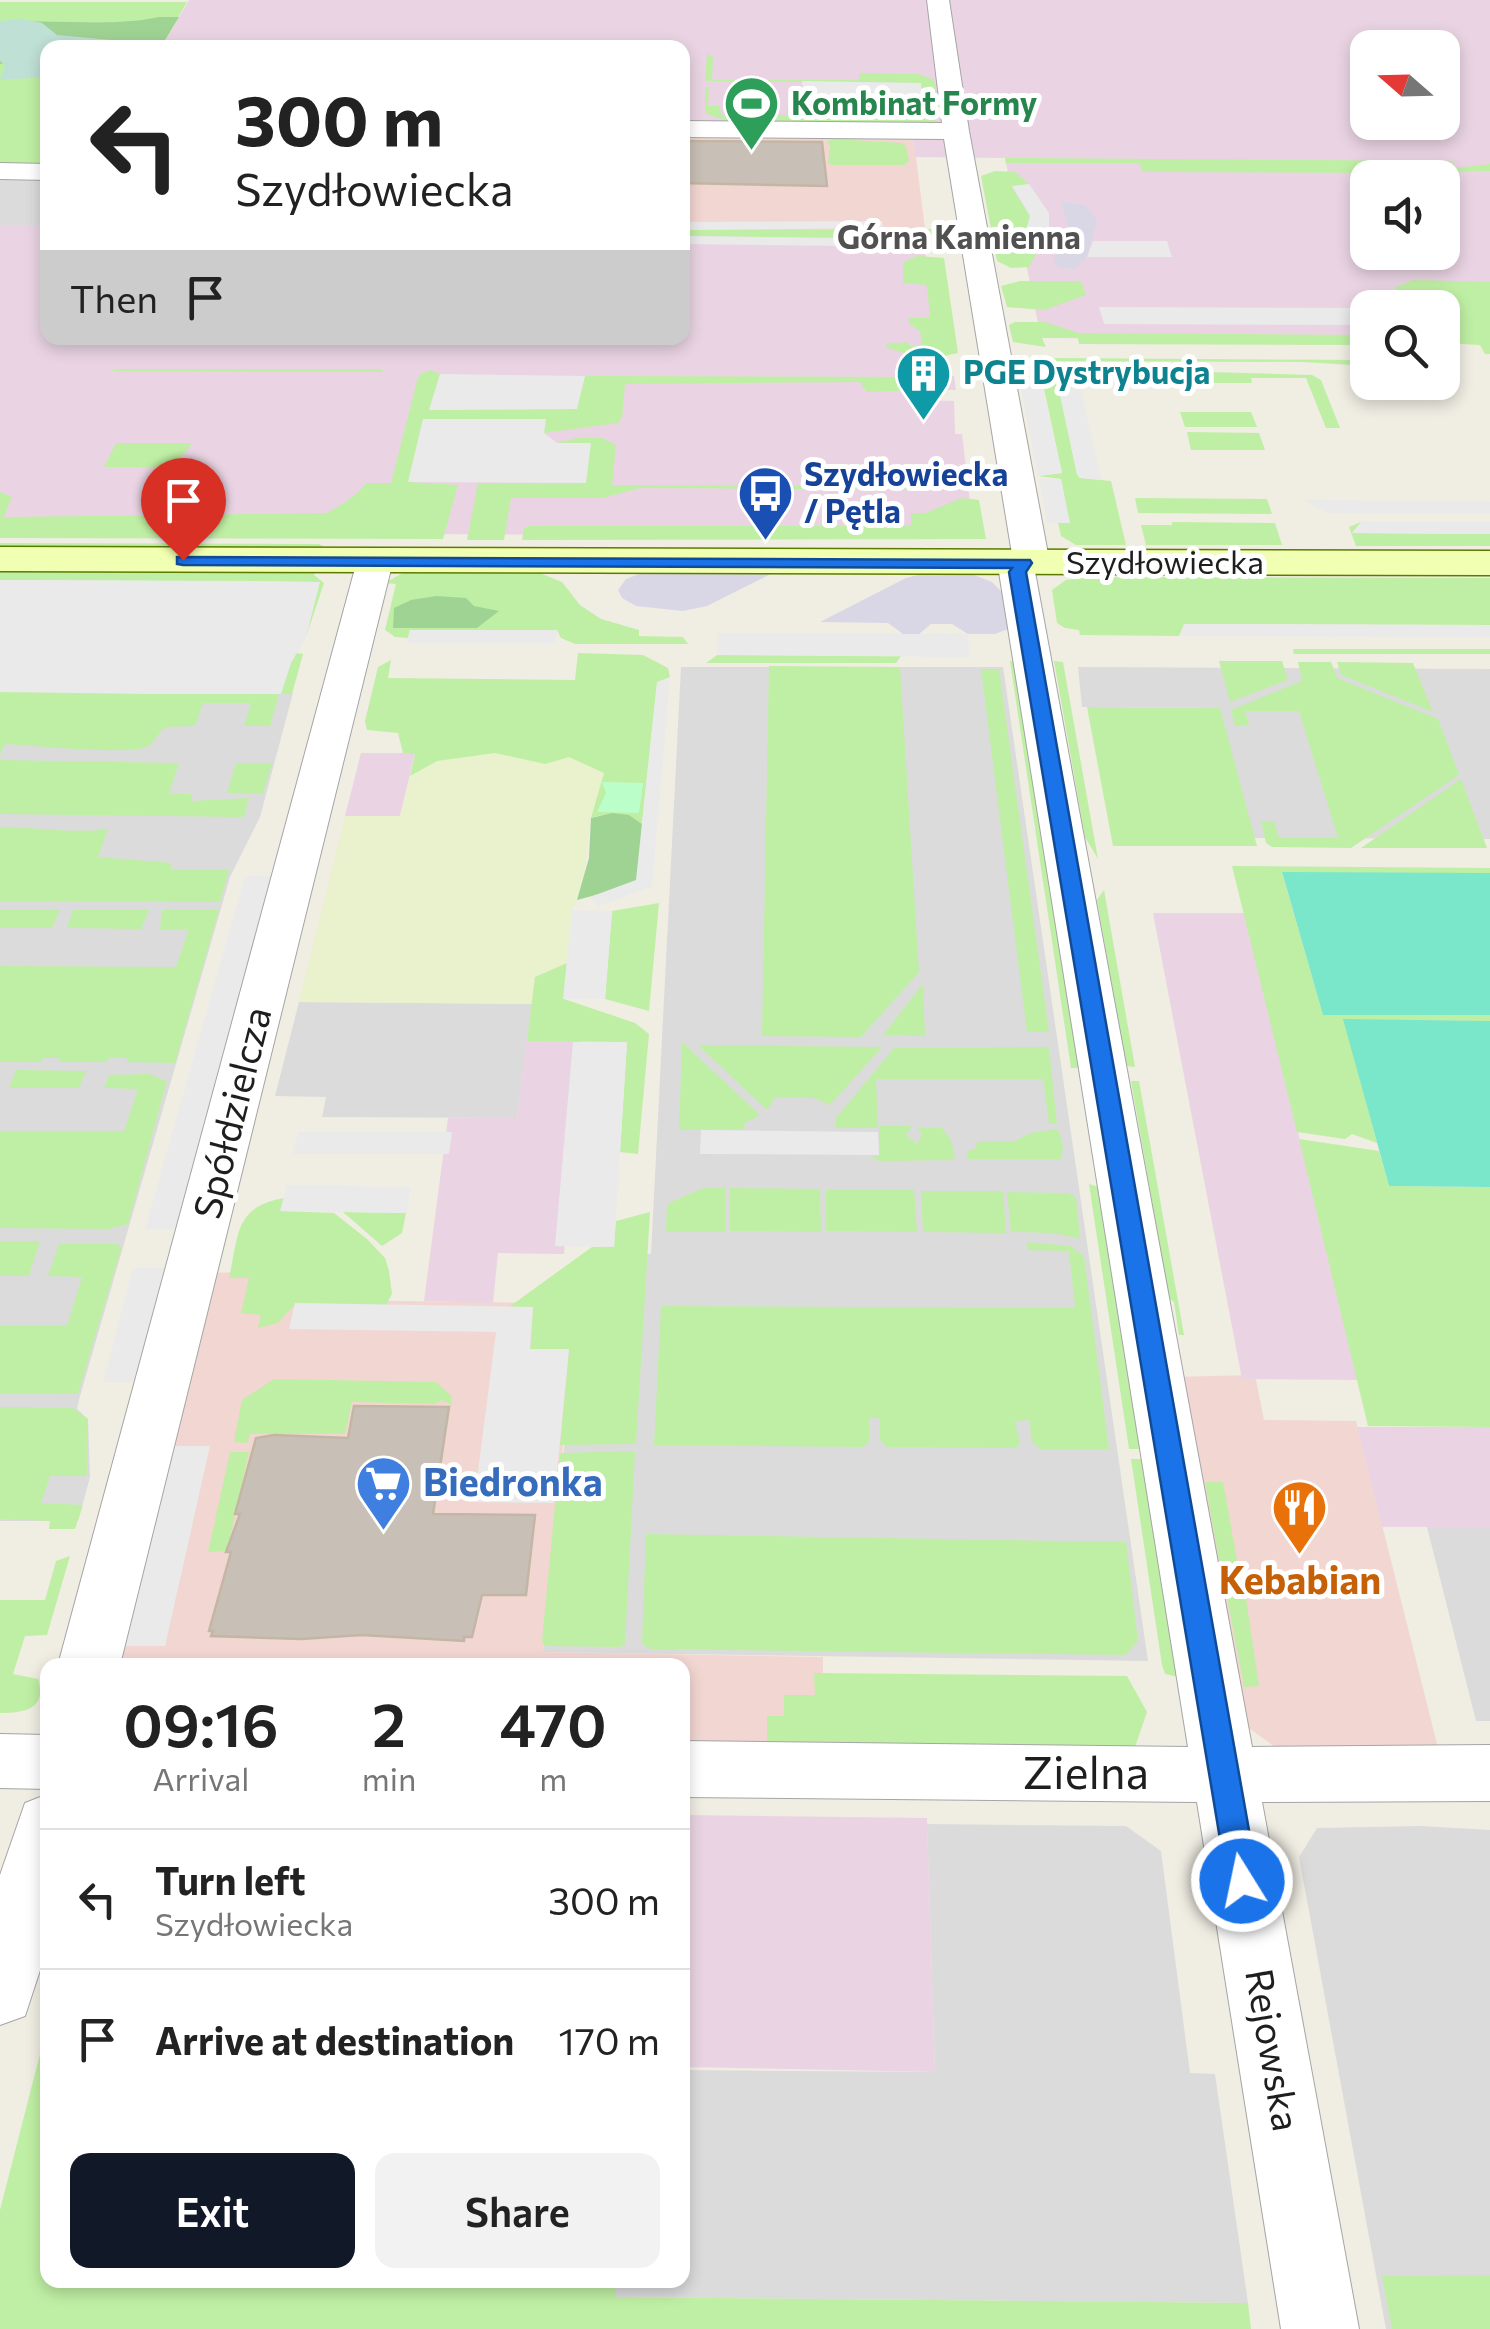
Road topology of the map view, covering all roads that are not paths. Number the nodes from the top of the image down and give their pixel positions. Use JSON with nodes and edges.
{"nodes":[{"id":1,"x":938,"y":0,"type":"edge"},
{"id":2,"x":690,"y":128,"type":"edge"},
{"id":3,"x":956,"y":130,"type":"junction"},
{"id":4,"x":0,"y":172,"type":"edge"},
{"id":5,"x":40,"y":172,"type":"edge"},
{"id":6,"x":0,"y":560,"type":"edge"},
{"id":7,"x":375,"y":561,"type":"junction"},
{"id":8,"x":1024,"y":563,"type":"junction"},
{"id":9,"x":1490,"y":563,"type":"edge"},
{"id":10,"x":91,"y":1658,"type":"edge"},
{"id":11,"x":0,"y":1761,"type":"edge"},
{"id":12,"x":40,"y":1762,"type":"edge"},
{"id":13,"x":690,"y":1769,"type":"edge"},
{"id":14,"x":1490,"y":1773,"type":"edge"},
{"id":15,"x":1224,"y":1775,"type":"junction"},
{"id":16,"x":40,"y":1851,"type":"edge"},
{"id":17,"x":0,"y":1993,"type":"edge"},
{"id":18,"x":1320,"y":2329,"type":"edge"}],
"edges":[{"from":1,"to":3,"type":"street","name":"Rejowska"},
{"from":2,"to":3,"type":"street"},
{"from":3,"to":8,"type":"street","name":"Rejowska"},
{"from":4,"to":5,"type":"street"},
{"from":6,"to":7,"type":"street","name":"Szydłowiecka"},
{"from":7,"to":8,"type":"street","name":"Szydłowiecka"},
{"from":7,"to":10,"type":"street","name":"Spółdzielcza"},
{"from":8,"to":9,"type":"street","name":"Szydłowiecka"},
{"from":8,"to":15,"type":"street","name":"Rejowska"},
{"from":11,"to":12,"type":"street"},
{"from":13,"to":15,"type":"street","name":"Zielna"},
{"from":14,"to":15,"type":"street","name":"Zielna"},
{"from":15,"to":18,"type":"street","name":"Rejowska"},
{"from":16,"to":17,"type":"street"}]}
